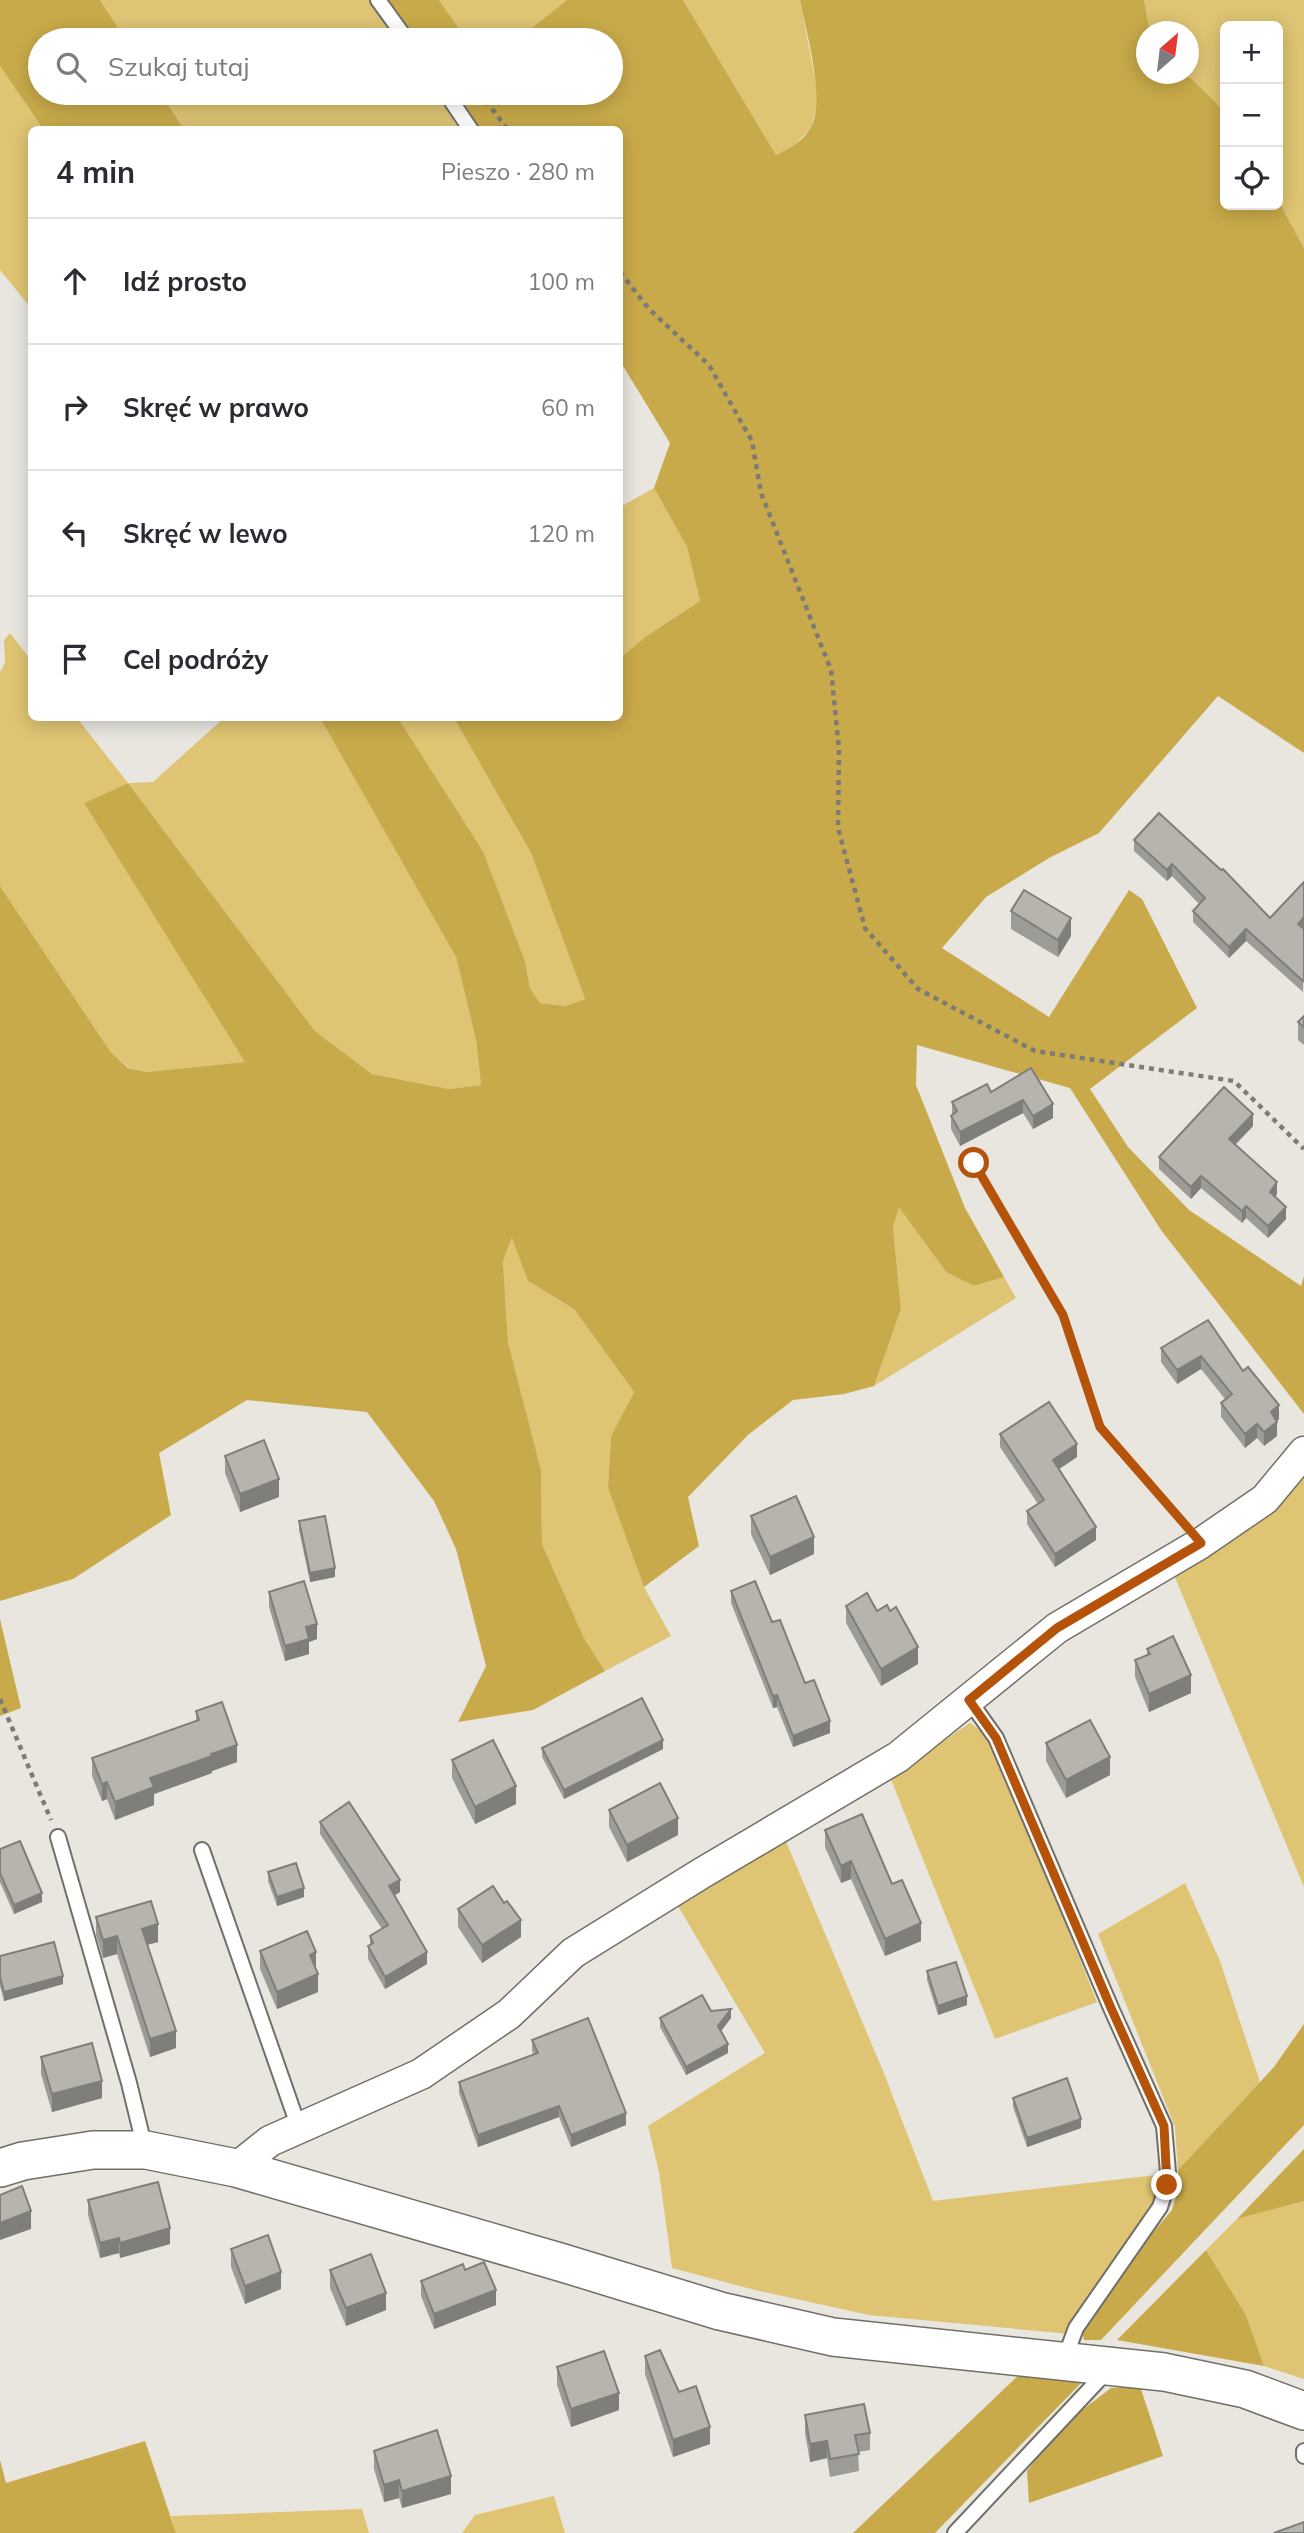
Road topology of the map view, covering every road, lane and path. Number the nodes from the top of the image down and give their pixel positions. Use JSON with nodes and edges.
{"nodes":[{"id":1,"x":378,"y":0,"type":"edge"},
{"id":2,"x":398,"y":28,"type":"edge"},
{"id":3,"x":454,"y":105,"type":"edge"},
{"id":4,"x":489,"y":105,"type":"edge"},
{"id":5,"x":468,"y":126,"type":"edge"},
{"id":6,"x":505,"y":126,"type":"edge"},
{"id":7,"x":623,"y":276,"type":"edge"},
{"id":8,"x":1304,"y":1149,"type":"edge"},
{"id":9,"x":974,"y":1163,"type":"dead end"},
{"id":10,"x":1304,"y":1452,"type":"edge"},
{"id":11,"x":1201,"y":1543,"type":"junction"},
{"id":12,"x":0,"y":1699,"type":"edge"},
{"id":13,"x":969,"y":1700,"type":"junction"},
{"id":14,"x":58,"y":1837,"type":"joint"},
{"id":15,"x":202,"y":1850,"type":"dead end"},
{"id":16,"x":299,"y":2128,"type":"junction"},
{"id":17,"x":146,"y":2151,"type":"junction"},
{"id":18,"x":0,"y":2168,"type":"edge"},
{"id":19,"x":236,"y":2168,"type":"junction"},
{"id":20,"x":1063,"y":2363,"type":"junction"},
{"id":21,"x":1110,"y":2368,"type":"junction"},
{"id":22,"x":1304,"y":2411,"type":"edge"},
{"id":23,"x":954,"y":2533,"type":"edge"}],
"edges":[{"from":1,"to":2,"type":"lane"},
{"from":3,"to":5,"type":"lane"},
{"from":4,"to":6,"type":"path"},
{"from":7,"to":8,"type":"path"},
{"from":9,"to":11,"type":"path"},
{"from":10,"to":11,"type":"street"},
{"from":11,"to":13,"type":"street"},
{"from":12,"to":14,"type":"path"},
{"from":13,"to":16,"type":"street"},
{"from":13,"to":20,"type":"lane"},
{"from":14,"to":17,"type":"lane"},
{"from":15,"to":16,"type":"lane"},
{"from":16,"to":19,"type":"street"},
{"from":17,"to":18,"type":"street"},
{"from":17,"to":19,"type":"street"},
{"from":19,"to":20,"type":"street"},
{"from":20,"to":21,"type":"street"},
{"from":21,"to":22,"type":"street"},
{"from":21,"to":23,"type":"lane"}]}
